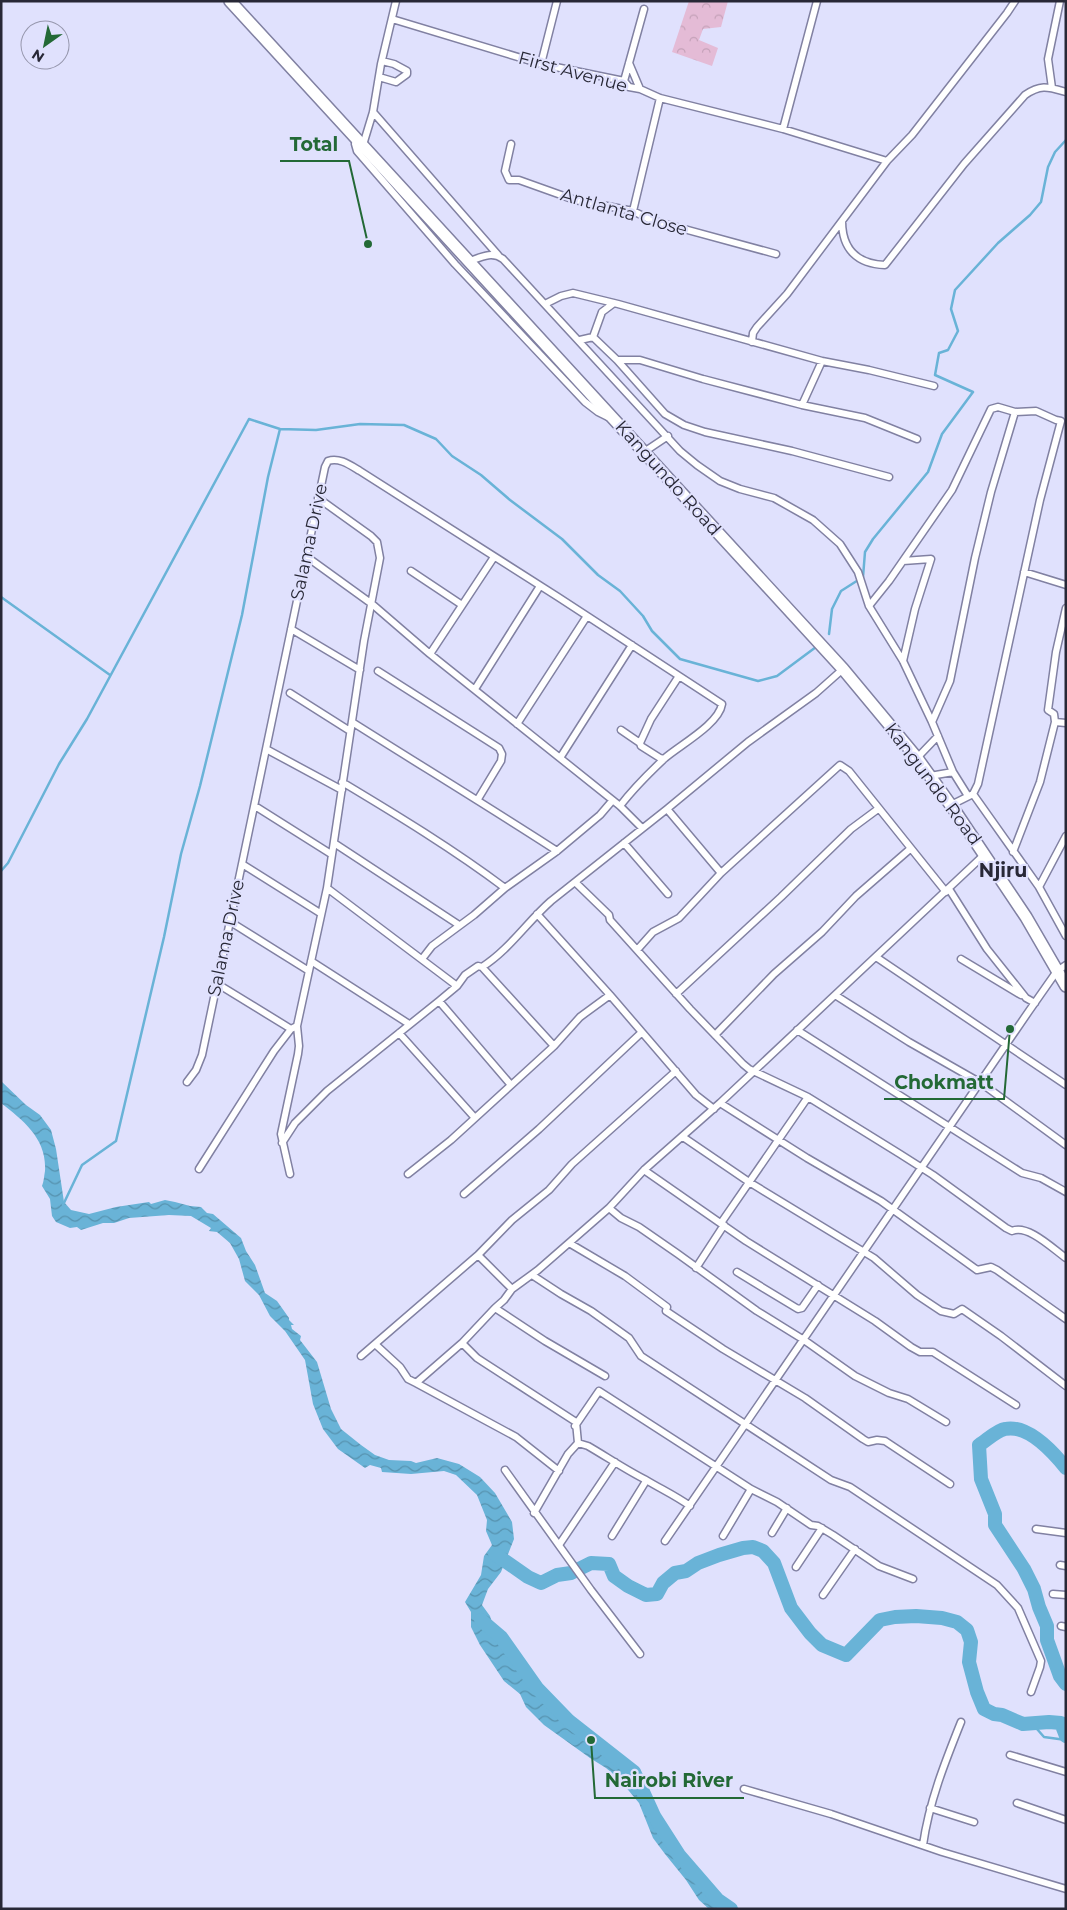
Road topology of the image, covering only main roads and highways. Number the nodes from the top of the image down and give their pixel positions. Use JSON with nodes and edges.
{"nodes":[{"id":1,"x":230,"y":1,"type":"edge"},
{"id":2,"x":1061,"y":968,"type":"edge"},
{"id":3,"x":1066,"y":986,"type":"edge"}],
"edges":[{"from":1,"to":2,"type":"highway","name":"Kangundo Road"},
{"from":2,"to":3,"type":"highway","name":"Kangundo Road"}]}
